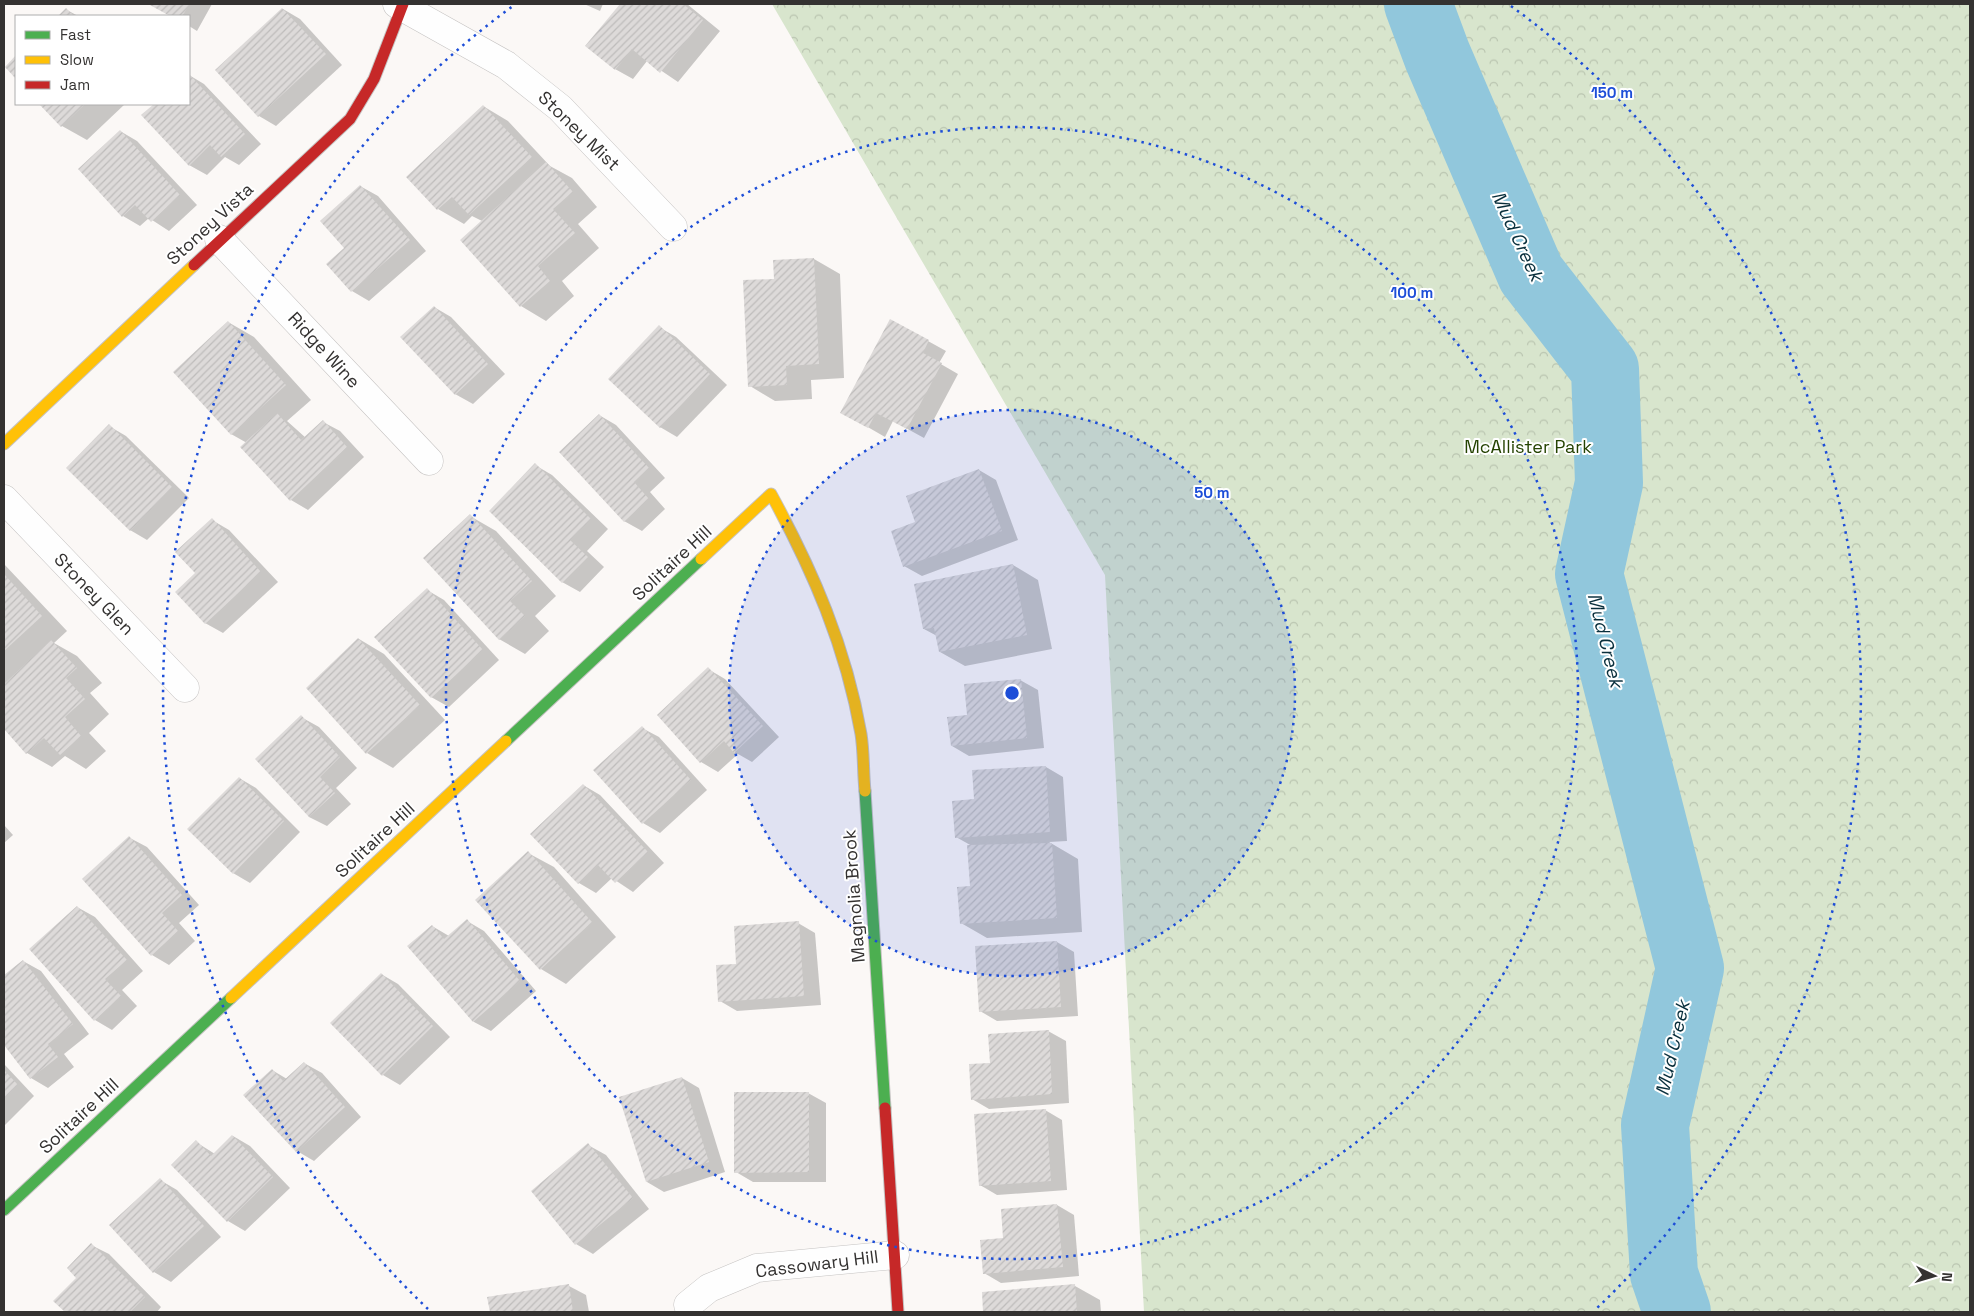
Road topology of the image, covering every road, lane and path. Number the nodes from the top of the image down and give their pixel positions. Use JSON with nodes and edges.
{"nodes":[{"id":1,"x":400,"y":5,"type":"edge"},
{"id":2,"x":673,"y":227,"type":"dead end"},
{"id":3,"x":219,"y":239,"type":"junction"},
{"id":4,"x":4,"y":444,"type":"edge"},
{"id":5,"x":429,"y":461,"type":"dead end"},
{"id":6,"x":771,"y":494,"type":"joint"},
{"id":7,"x":4,"y":499,"type":"edge"},
{"id":8,"x":184,"y":688,"type":"dead end"},
{"id":9,"x":4,"y":1210,"type":"edge"},
{"id":10,"x":895,"y":1255,"type":"junction"},
{"id":11,"x":688,"y":1304,"type":"dead end"},
{"id":12,"x":898,"y":1312,"type":"edge"}],
"edges":[{"from":1,"to":2,"type":"street","name":"Stoney Mist"},
{"from":1,"to":3,"type":"street","name":"Stoney Vista"},
{"from":3,"to":4,"type":"street","name":"Stoney Vista"},
{"from":3,"to":5,"type":"street","name":"Ridge Wine"},
{"from":6,"to":9,"type":"street","name":"Solitaire Hill"},
{"from":6,"to":10,"type":"street","name":"Magnolia Brook"},
{"from":7,"to":8,"type":"street","name":"Stoney Glen"},
{"from":10,"to":11,"type":"street","name":"Cassowary Hill"},
{"from":10,"to":12,"type":"street","name":"Magnolia Brook"}]}
